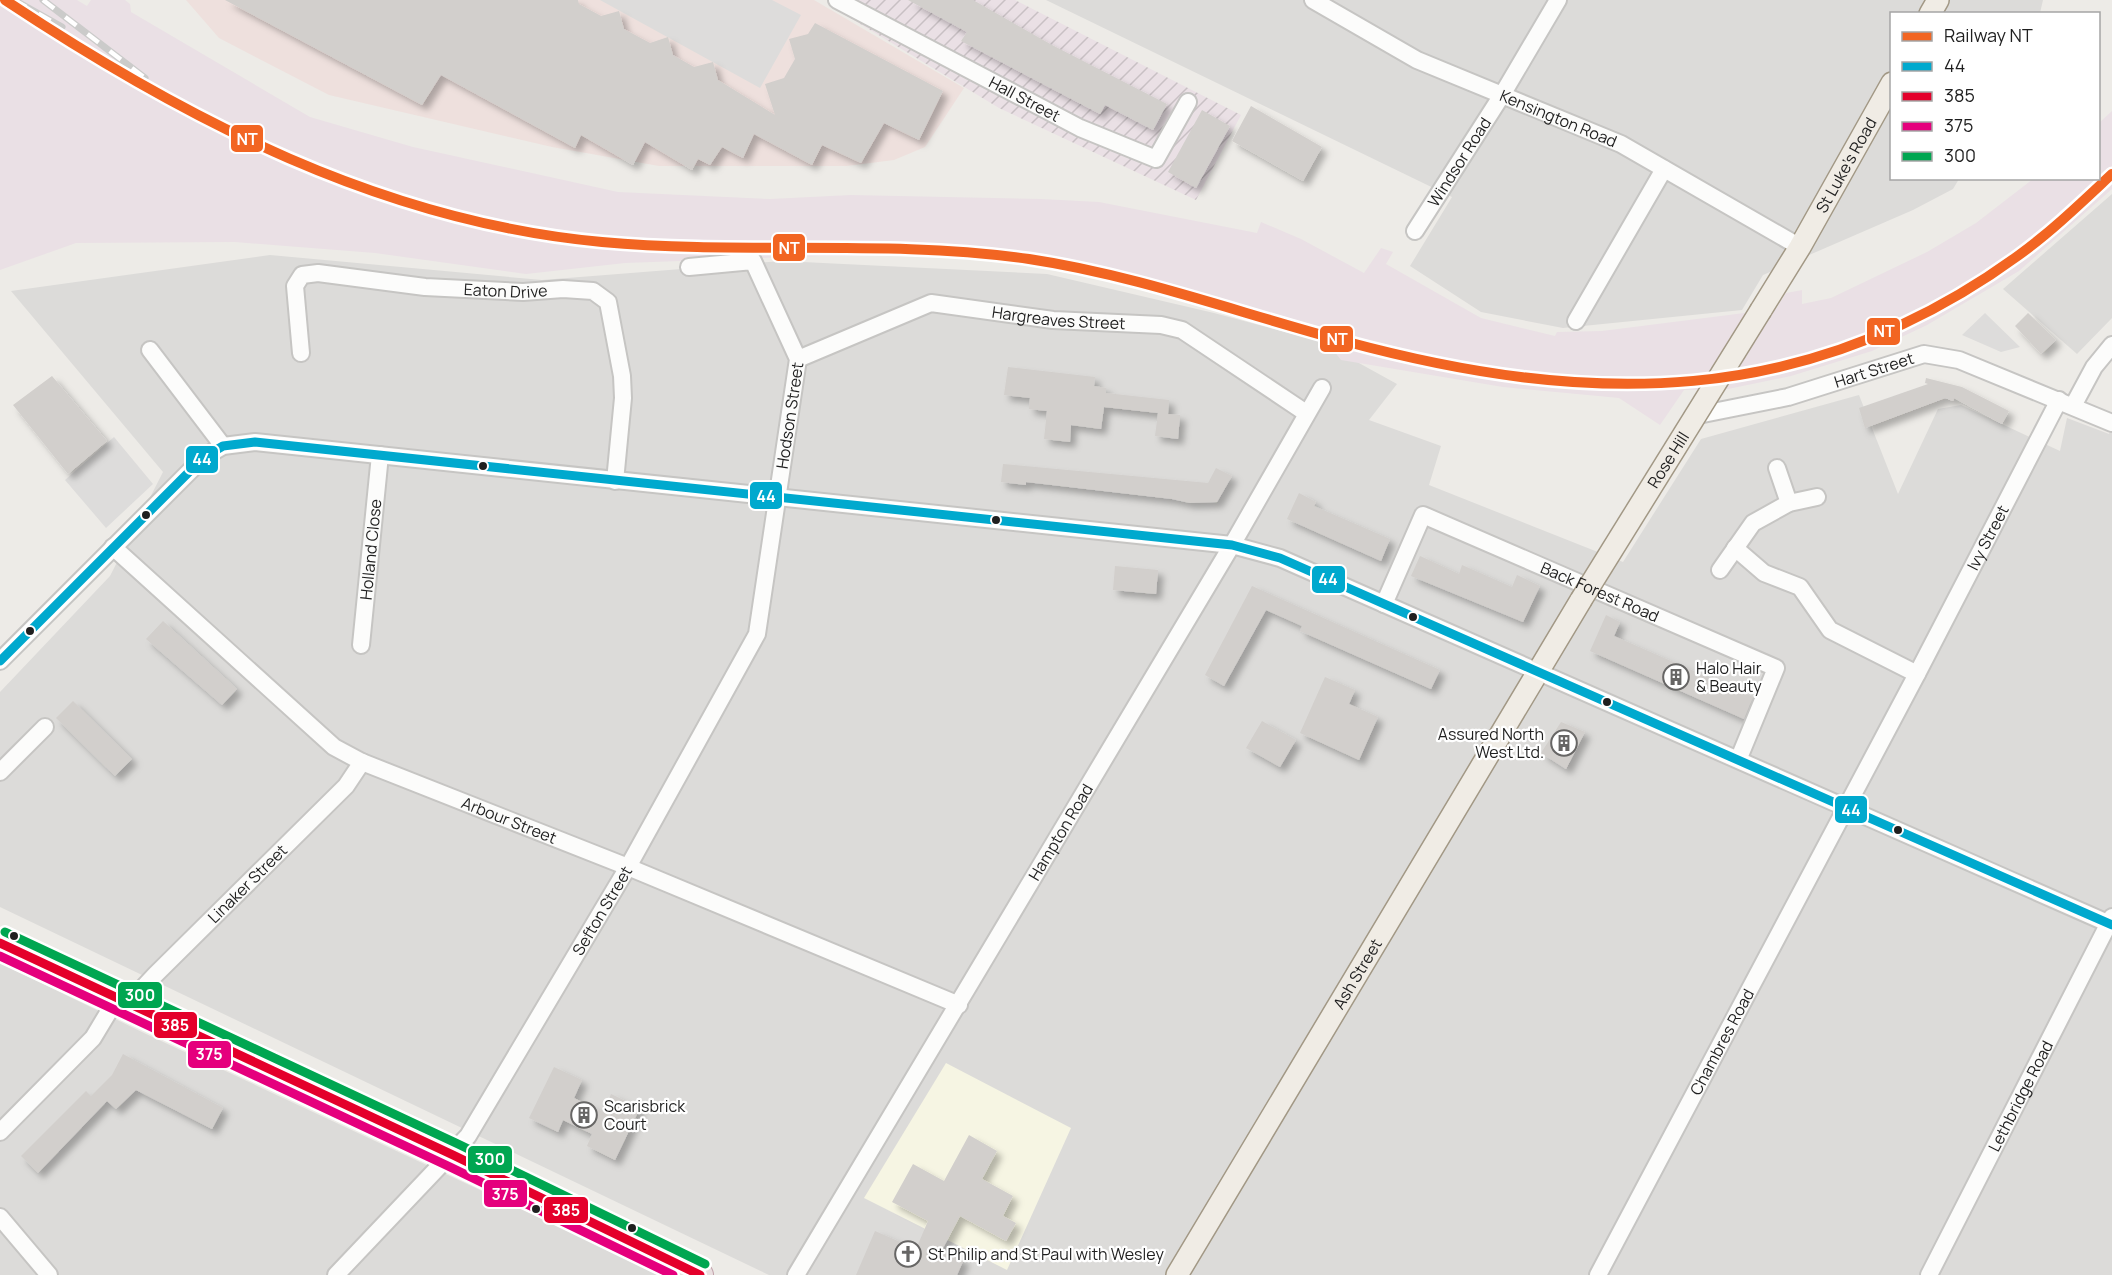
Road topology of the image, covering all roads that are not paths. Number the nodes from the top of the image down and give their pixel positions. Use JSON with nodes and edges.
{"nodes":[{"id":1,"x":837,"y":0,"type":"edge"},
{"id":2,"x":1313,"y":0,"type":"edge"},
{"id":3,"x":1558,"y":0,"type":"edge"},
{"id":4,"x":1890,"y":86,"type":"edge"},
{"id":5,"x":1502,"y":94,"type":"junction"},
{"id":6,"x":1188,"y":102,"type":"dead end"},
{"id":7,"x":1664,"y":169,"type":"junction"},
{"id":8,"x":1415,"y":231,"type":"dead end"},
{"id":9,"x":1800,"y":247,"type":"junction"},
{"id":10,"x":689,"y":267,"type":"dead end"},
{"id":11,"x":1576,"y":321,"type":"dead end"},
{"id":12,"x":2112,"y":345,"type":"edge"},
{"id":13,"x":150,"y":350,"type":"dead end"},
{"id":14,"x":301,"y":353,"type":"dead end"},
{"id":15,"x":798,"y":359,"type":"junction"},
{"id":16,"x":1322,"y":388,"type":"dead end"},
{"id":17,"x":2066,"y":403,"type":"junction"},
{"id":18,"x":1306,"y":413,"type":"junction"},
{"id":19,"x":1698,"y":415,"type":"junction"},
{"id":20,"x":2112,"y":423,"type":"edge"},
{"id":21,"x":223,"y":446,"type":"junction"},
{"id":22,"x":380,"y":455,"type":"junction"},
{"id":23,"x":1777,"y":468,"type":"dead end"},
{"id":24,"x":615,"y":481,"type":"junction"},
{"id":25,"x":1817,"y":497,"type":"dead end"},
{"id":26,"x":778,"y":498,"type":"junction"},
{"id":27,"x":1789,"y":503,"type":"junction"},
{"id":28,"x":1232,"y":545,"type":"junction"},
{"id":29,"x":113,"y":547,"type":"junction"},
{"id":30,"x":1735,"y":548,"type":"junction"},
{"id":31,"x":1720,"y":570,"type":"dead end"},
{"id":32,"x":1384,"y":604,"type":"junction"},
{"id":33,"x":361,"y":645,"type":"dead end"},
{"id":34,"x":0,"y":661,"type":"edge"},
{"id":35,"x":1536,"y":671,"type":"junction"},
{"id":36,"x":1917,"y":674,"type":"junction"},
{"id":37,"x":45,"y":727,"type":"dead end"},
{"id":38,"x":1739,"y":758,"type":"junction"},
{"id":39,"x":362,"y":762,"type":"junction"},
{"id":40,"x":0,"y":772,"type":"edge"},
{"id":41,"x":1845,"y":808,"type":"junction"},
{"id":42,"x":628,"y":867,"type":"junction"},
{"id":43,"x":2111,"y":922,"type":"edge"},
{"id":44,"x":0,"y":943,"type":"edge"},
{"id":45,"x":125,"y":1002,"type":"junction"},
{"id":46,"x":959,"y":1005,"type":"junction"},
{"id":47,"x":0,"y":1132,"type":"edge"},
{"id":48,"x":453,"y":1155,"type":"junction"},
{"id":49,"x":0,"y":1216,"type":"edge"},
{"id":50,"x":49,"y":1275,"type":"edge"},
{"id":51,"x":336,"y":1275,"type":"edge"},
{"id":52,"x":700,"y":1275,"type":"edge"},
{"id":53,"x":796,"y":1275,"type":"edge"},
{"id":54,"x":1177,"y":1275,"type":"edge"},
{"id":55,"x":1598,"y":1275,"type":"edge"},
{"id":56,"x":1929,"y":1275,"type":"edge"}],
"edges":[{"from":1,"to":6,"type":"street","name":"Hall Street"},
{"from":2,"to":5,"type":"street","name":"Kensington Road"},
{"from":3,"to":5,"type":"street","name":"Windsor Road"},
{"from":4,"to":9,"type":"main road","name":"St Luke's Road"},
{"from":5,"to":7,"type":"street","name":"Kensington Road"},
{"from":5,"to":8,"type":"street","name":"Windsor Road"},
{"from":7,"to":9,"type":"street","name":"Kensington Road"},
{"from":7,"to":11,"type":"street"},
{"from":9,"to":19,"type":"main road","name":"Rose Hill","bridge":true},
{"from":10,"to":15,"type":"street","name":"Hodson Street"},
{"from":12,"to":17,"type":"street","name":"Ivy Street"},
{"from":13,"to":21,"type":"street"},
{"from":14,"to":24,"type":"street","name":"Eaton Drive"},
{"from":15,"to":18,"type":"street","name":"Hargreaves Street"},
{"from":15,"to":26,"type":"street","name":"Hodson Street"},
{"from":16,"to":18,"type":"street","name":"Hampton Road"},
{"from":17,"to":19,"type":"street","name":"Hart Street"},
{"from":17,"to":20,"type":"street","name":"Hart Street"},
{"from":17,"to":36,"type":"street","name":"Ivy Street"},
{"from":18,"to":28,"type":"street","name":"Hampton Road"},
{"from":19,"to":35,"type":"main road","name":"Rose Hill","bridge":true},
{"from":21,"to":22,"type":"street"},
{"from":21,"to":29,"type":"street"},
{"from":22,"to":24,"type":"street"},
{"from":22,"to":33,"type":"street","name":"Holland Close"},
{"from":23,"to":27,"type":"street"},
{"from":24,"to":26,"type":"street"},
{"from":25,"to":27,"type":"street"},
{"from":26,"to":28,"type":"street"},
{"from":26,"to":42,"type":"street","name":"Sefton Street"},
{"from":27,"to":30,"type":"street"},
{"from":28,"to":32,"type":"street"},
{"from":28,"to":46,"type":"street","name":"Hampton Road"},
{"from":29,"to":34,"type":"street"},
{"from":29,"to":39,"type":"street","name":"Arbour Street"},
{"from":30,"to":31,"type":"street"},
{"from":30,"to":36,"type":"street"},
{"from":32,"to":35,"type":"street"},
{"from":32,"to":38,"type":"street","name":"Back Forest Road"},
{"from":35,"to":38,"type":"street"},
{"from":35,"to":54,"type":"main road","name":"Ash Street"},
{"from":36,"to":41,"type":"street","name":"Ivy Street"},
{"from":37,"to":40,"type":"street"},
{"from":38,"to":41,"type":"street"},
{"from":39,"to":42,"type":"street","name":"Arbour Street"},
{"from":39,"to":45,"type":"street","name":"Linaker Street"},
{"from":41,"to":43,"type":"street"},
{"from":41,"to":55,"type":"street","name":"Chambres Road"},
{"from":42,"to":46,"type":"street","name":"Arbour Street"},
{"from":42,"to":48,"type":"street","name":"Sefton Street"},
{"from":43,"to":56,"type":"street","name":"Lethbridge Road"},
{"from":44,"to":45,"type":"highway"},
{"from":45,"to":47,"type":"street","name":"Linaker Street"},
{"from":45,"to":48,"type":"highway"},
{"from":46,"to":53,"type":"street","name":"Hampton Road"},
{"from":48,"to":51,"type":"street","name":"Sefton Street"},
{"from":48,"to":52,"type":"highway"},
{"from":49,"to":50,"type":"street"}]}
